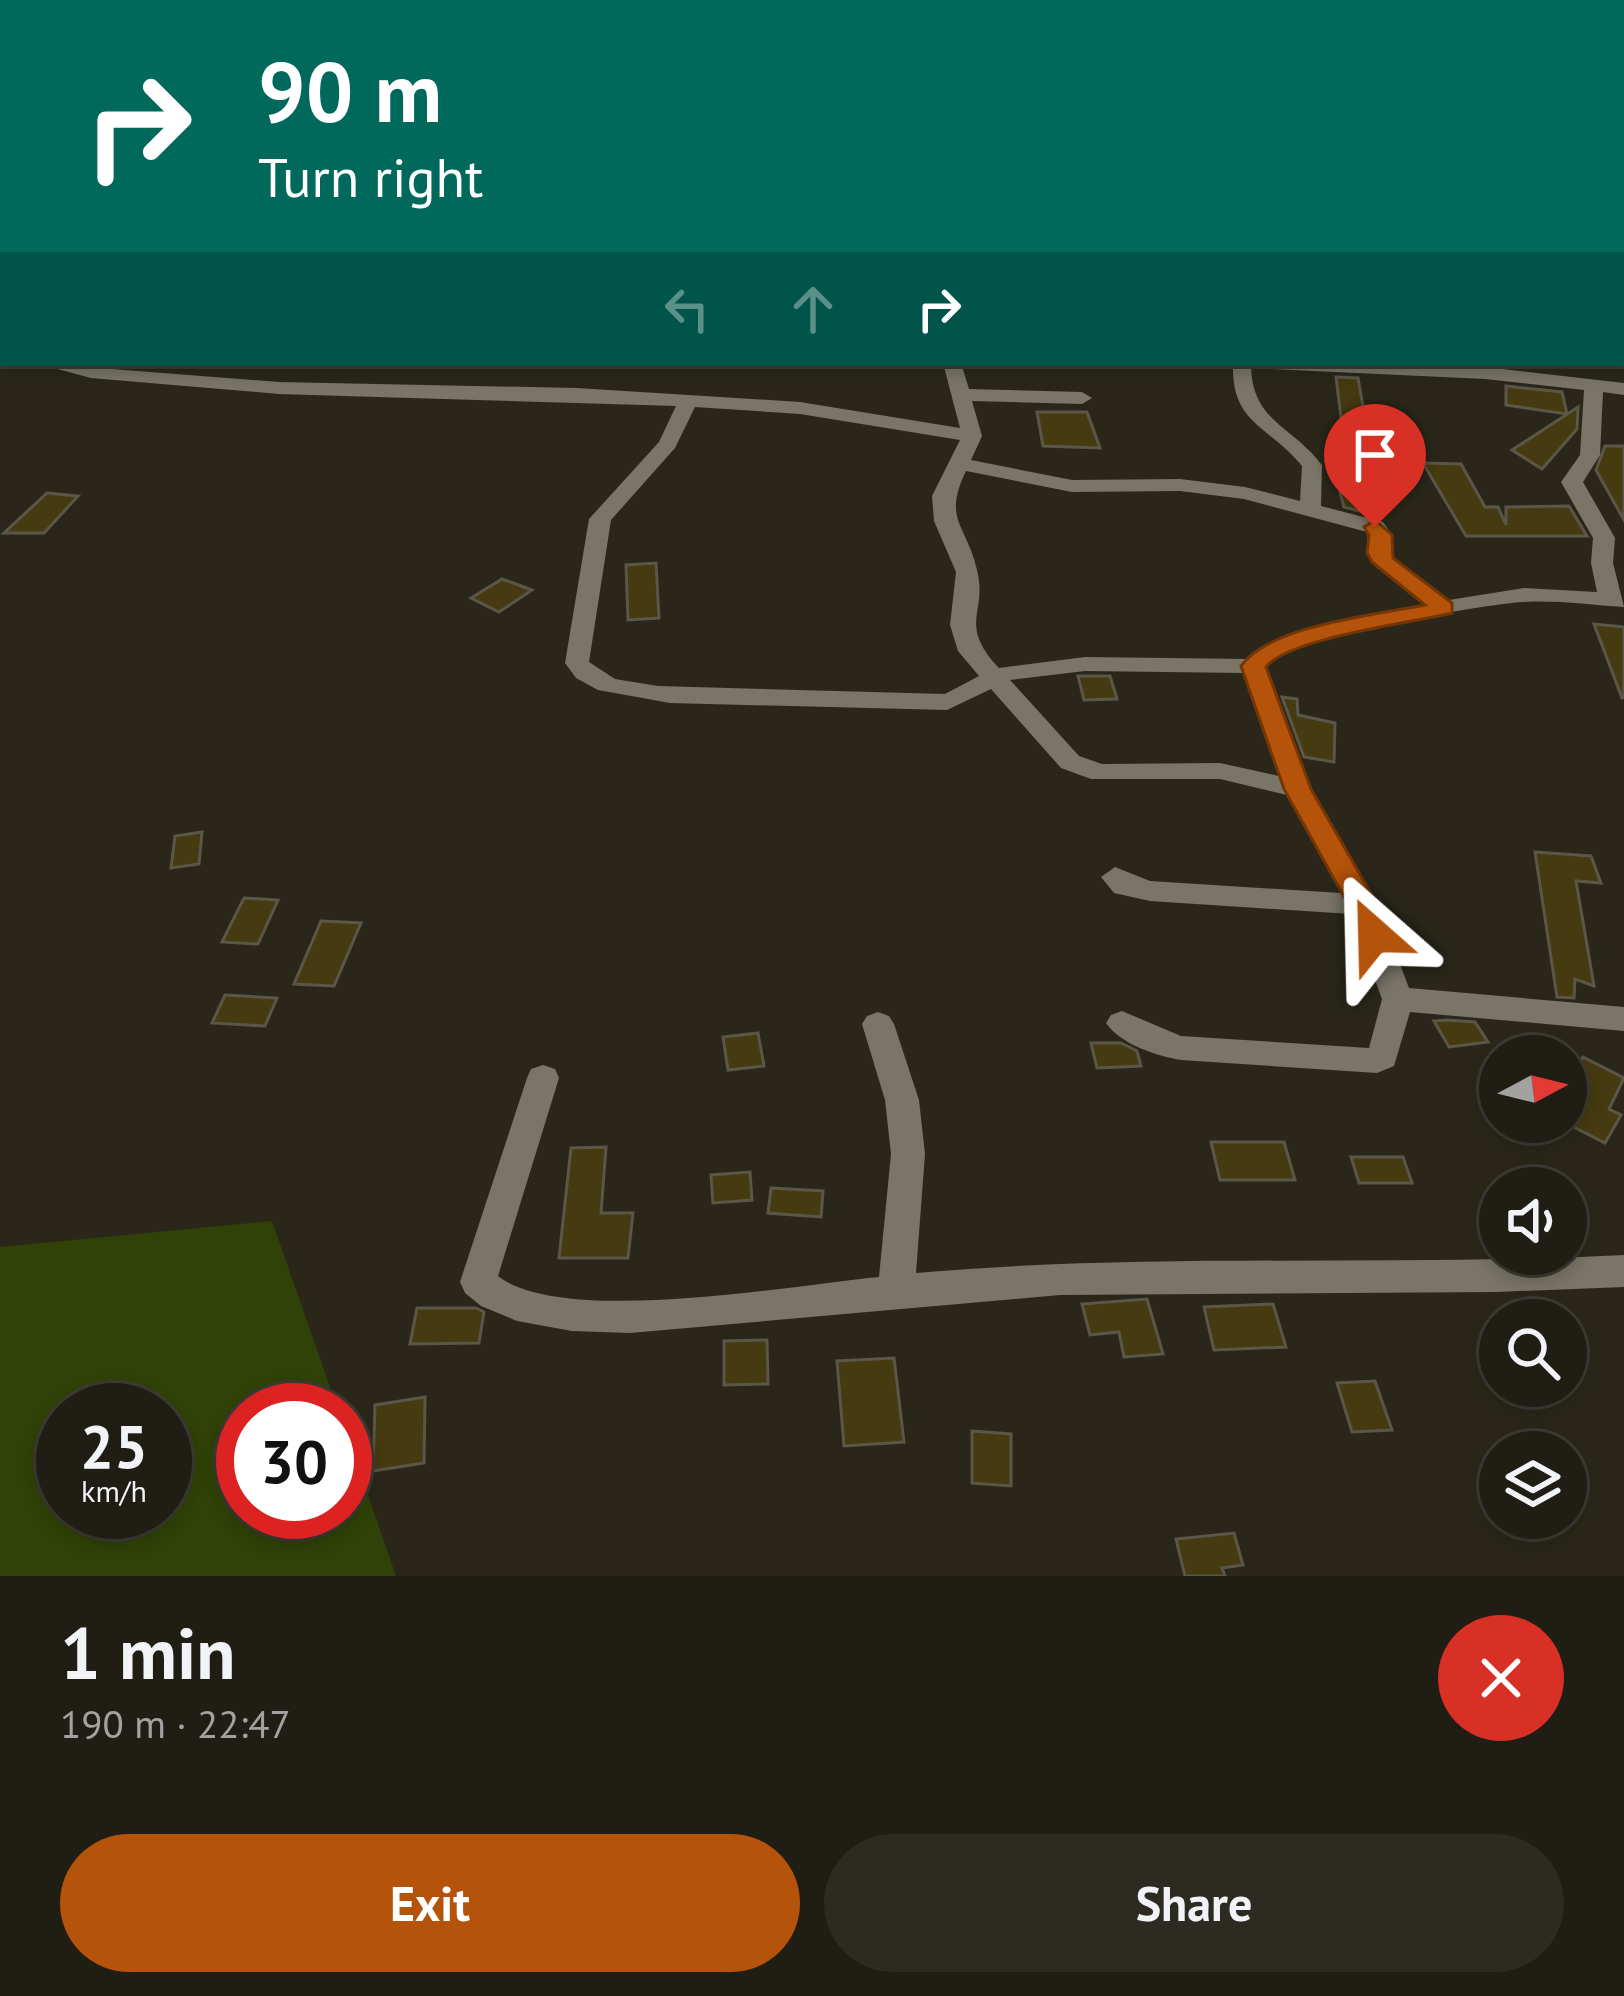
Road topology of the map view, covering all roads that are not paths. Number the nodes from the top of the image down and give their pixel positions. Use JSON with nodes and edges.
{"nodes":[{"id":1,"x":60,"y":366,"type":"edge"},
{"id":2,"x":953,"y":366,"type":"edge"},
{"id":3,"x":1242,"y":366,"type":"edge"},
{"id":4,"x":1335,"y":366,"type":"edge"},
{"id":5,"x":1594,"y":386,"type":"junction"},
{"id":6,"x":1624,"y":389,"type":"edge"},
{"id":7,"x":964,"y":394,"type":"junction"},
{"id":8,"x":1082,"y":398,"type":"dead end"},
{"id":9,"x":688,"y":401,"type":"junction"},
{"id":10,"x":972,"y":436,"type":"junction"},
{"id":11,"x":962,"y":464,"type":"junction"},
{"id":12,"x":1310,"y":507,"type":"junction"},
{"id":13,"x":1617,"y":599,"type":"edge"},
{"id":14,"x":1444,"y":608,"type":"junction"},
{"id":15,"x":1253,"y":666,"type":"junction"},
{"id":16,"x":997,"y":676,"type":"junction"},
{"id":17,"x":1298,"y":789,"type":"junction"},
{"id":18,"x":1115,"y":877,"type":"dead end"},
{"id":19,"x":1362,"y":904,"type":"junction"},
{"id":20,"x":1398,"y":999,"type":"junction"},
{"id":21,"x":1624,"y":1019,"type":"edge"},
{"id":22,"x":1122,"y":1023,"type":"dead end"},
{"id":23,"x":878,"y":1024,"type":"dead end"},
{"id":24,"x":543,"y":1078,"type":"dead end"},
{"id":25,"x":1624,"y":1270,"type":"edge"},
{"id":26,"x":896,"y":1292,"type":"junction"}],
"edges":[{"from":1,"to":9,"type":"street"},
{"from":2,"to":7,"type":"street"},
{"from":3,"to":12,"type":"street"},
{"from":4,"to":5,"type":"street"},
{"from":5,"to":6,"type":"street"},
{"from":5,"to":13,"type":"street"},
{"from":7,"to":8,"type":"street"},
{"from":7,"to":10,"type":"street"},
{"from":9,"to":10,"type":"street"},
{"from":9,"to":16,"type":"street"},
{"from":10,"to":11,"type":"street"},
{"from":11,"to":12,"type":"street"},
{"from":11,"to":16,"type":"street"},
{"from":12,"to":14,"type":"street"},
{"from":13,"to":14,"type":"street"},
{"from":14,"to":15,"type":"street"},
{"from":15,"to":16,"type":"street"},
{"from":15,"to":17,"type":"street"},
{"from":16,"to":17,"type":"street"},
{"from":17,"to":19,"type":"street"},
{"from":18,"to":19,"type":"street"},
{"from":19,"to":20,"type":"street"},
{"from":20,"to":21,"type":"street"},
{"from":20,"to":22,"type":"street"},
{"from":23,"to":26,"type":"street"},
{"from":24,"to":26,"type":"street"},
{"from":25,"to":26,"type":"street"}]}
